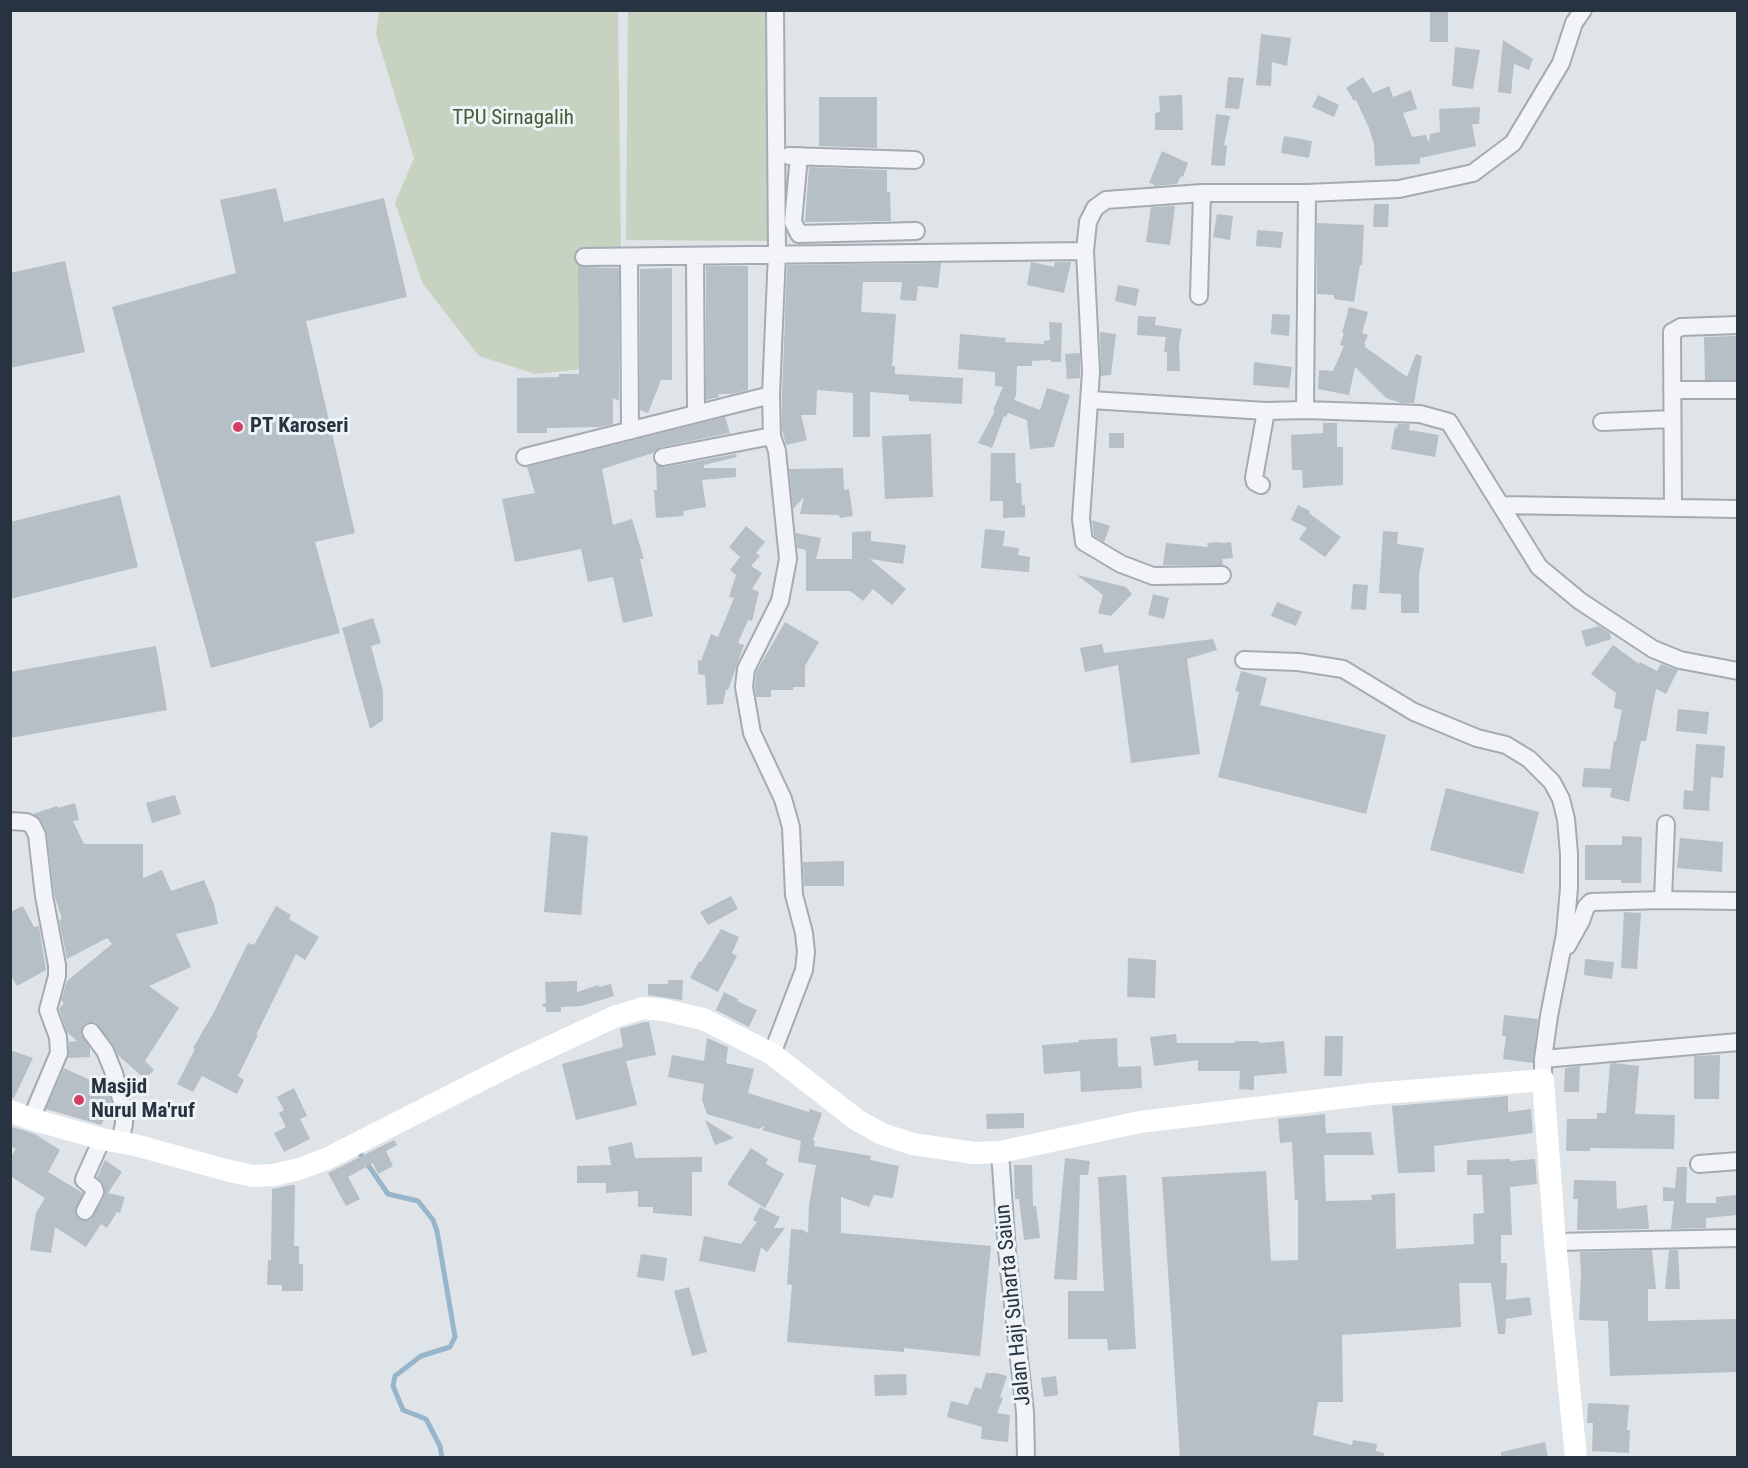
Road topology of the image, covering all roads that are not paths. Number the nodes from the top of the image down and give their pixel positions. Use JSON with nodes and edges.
{"nodes":[{"id":1,"x":775,"y":10,"type":"edge"},
{"id":2,"x":1583,"y":10,"type":"edge"},
{"id":3,"x":776,"y":155,"type":"junction"},
{"id":4,"x":799,"y":156,"type":"junction"},
{"id":5,"x":915,"y":160,"type":"dead end"},
{"id":6,"x":1202,"y":193,"type":"junction"},
{"id":7,"x":1307,"y":193,"type":"junction"},
{"id":8,"x":916,"y":231,"type":"dead end"},
{"id":9,"x":1085,"y":251,"type":"junction"},
{"id":10,"x":777,"y":253,"type":"junction"},
{"id":11,"x":584,"y":257,"type":"dead end"},
{"id":12,"x":629,"y":257,"type":"junction"},
{"id":13,"x":694,"y":257,"type":"junction"},
{"id":14,"x":1199,"y":296,"type":"dead end"},
{"id":15,"x":1737,"y":325,"type":"edge"},
{"id":16,"x":1672,"y":390,"type":"junction"},
{"id":17,"x":1737,"y":390,"type":"edge"},
{"id":18,"x":771,"y":395,"type":"junction"},
{"id":19,"x":1090,"y":400,"type":"junction"},
{"id":20,"x":1305,"y":410,"type":"junction"},
{"id":21,"x":1266,"y":411,"type":"junction"},
{"id":22,"x":696,"y":413,"type":"junction"},
{"id":23,"x":1671,"y":418,"type":"junction"},
{"id":24,"x":1602,"y":422,"type":"dead end"},
{"id":25,"x":630,"y":431,"type":"junction"},
{"id":26,"x":772,"y":436,"type":"junction"},
{"id":27,"x":525,"y":457,"type":"dead end"},
{"id":28,"x":663,"y":457,"type":"dead end"},
{"id":29,"x":1261,"y":485,"type":"dead end"},
{"id":30,"x":1502,"y":505,"type":"junction"},
{"id":31,"x":1673,"y":508,"type":"junction"},
{"id":32,"x":1737,"y":509,"type":"edge"},
{"id":33,"x":1222,"y":575,"type":"dead end"},
{"id":34,"x":1244,"y":660,"type":"dead end"},
{"id":35,"x":1737,"y":671,"type":"edge"},
{"id":36,"x":10,"y":821,"type":"edge"},
{"id":37,"x":1666,"y":824,"type":"dead end"},
{"id":38,"x":1663,"y":900,"type":"junction"},
{"id":39,"x":1737,"y":901,"type":"edge"},
{"id":40,"x":1561,"y":954,"type":"junction"},
{"id":41,"x":92,"y":1032,"type":"dead end"},
{"id":42,"x":1737,"y":1042,"type":"edge"},
{"id":43,"x":772,"y":1054,"type":"junction"},
{"id":44,"x":1543,"y":1070,"type":"junction"},
{"id":45,"x":16,"y":1114,"type":"edge"},
{"id":46,"x":111,"y":1141,"type":"junction"},
{"id":47,"x":1000,"y":1152,"type":"junction"},
{"id":48,"x":1737,"y":1161,"type":"edge"},
{"id":49,"x":1699,"y":1164,"type":"dead end"},
{"id":50,"x":85,"y":1211,"type":"dead end"},
{"id":51,"x":1737,"y":1238,"type":"edge"},
{"id":52,"x":1555,"y":1242,"type":"junction"},
{"id":53,"x":1026,"y":1458,"type":"edge"},
{"id":54,"x":1576,"y":1458,"type":"edge"}],
"edges":[{"from":1,"to":3,"type":"street"},
{"from":2,"to":7,"type":"street"},
{"from":3,"to":4,"type":"street"},
{"from":3,"to":10,"type":"street"},
{"from":4,"to":5,"type":"street"},
{"from":4,"to":8,"type":"street"},
{"from":6,"to":7,"type":"street"},
{"from":6,"to":9,"type":"street"},
{"from":6,"to":14,"type":"street"},
{"from":7,"to":20,"type":"street"},
{"from":9,"to":10,"type":"street"},
{"from":9,"to":19,"type":"street"},
{"from":10,"to":13,"type":"street"},
{"from":10,"to":18,"type":"street"},
{"from":11,"to":12,"type":"street"},
{"from":12,"to":13,"type":"street"},
{"from":12,"to":25,"type":"street"},
{"from":13,"to":22,"type":"street"},
{"from":15,"to":16,"type":"street"},
{"from":16,"to":17,"type":"street"},
{"from":16,"to":23,"type":"street"},
{"from":18,"to":22,"type":"street"},
{"from":18,"to":26,"type":"street"},
{"from":19,"to":21,"type":"street"},
{"from":19,"to":33,"type":"street"},
{"from":20,"to":21,"type":"street"},
{"from":20,"to":30,"type":"street"},
{"from":21,"to":29,"type":"street"},
{"from":22,"to":25,"type":"street"},
{"from":23,"to":24,"type":"street"},
{"from":23,"to":31,"type":"street"},
{"from":25,"to":27,"type":"street"},
{"from":26,"to":28,"type":"street"},
{"from":26,"to":43,"type":"street"},
{"from":30,"to":31,"type":"street"},
{"from":30,"to":35,"type":"street"},
{"from":31,"to":32,"type":"street"},
{"from":34,"to":40,"type":"street"},
{"from":36,"to":45,"type":"street"},
{"from":37,"to":38,"type":"street"},
{"from":38,"to":39,"type":"street"},
{"from":38,"to":40,"type":"street"},
{"from":40,"to":44,"type":"street"},
{"from":41,"to":46,"type":"street"},
{"from":42,"to":44,"type":"street"},
{"from":43,"to":46,"type":"street"},
{"from":43,"to":47,"type":"street"},
{"from":44,"to":47,"type":"street"},
{"from":44,"to":52,"type":"street"},
{"from":45,"to":46,"type":"street"},
{"from":46,"to":50,"type":"street"},
{"from":47,"to":53,"type":"street","name":"Jalan Haji Suharta Saiun"},
{"from":48,"to":49,"type":"street"},
{"from":51,"to":52,"type":"street"},
{"from":52,"to":54,"type":"street"}]}
